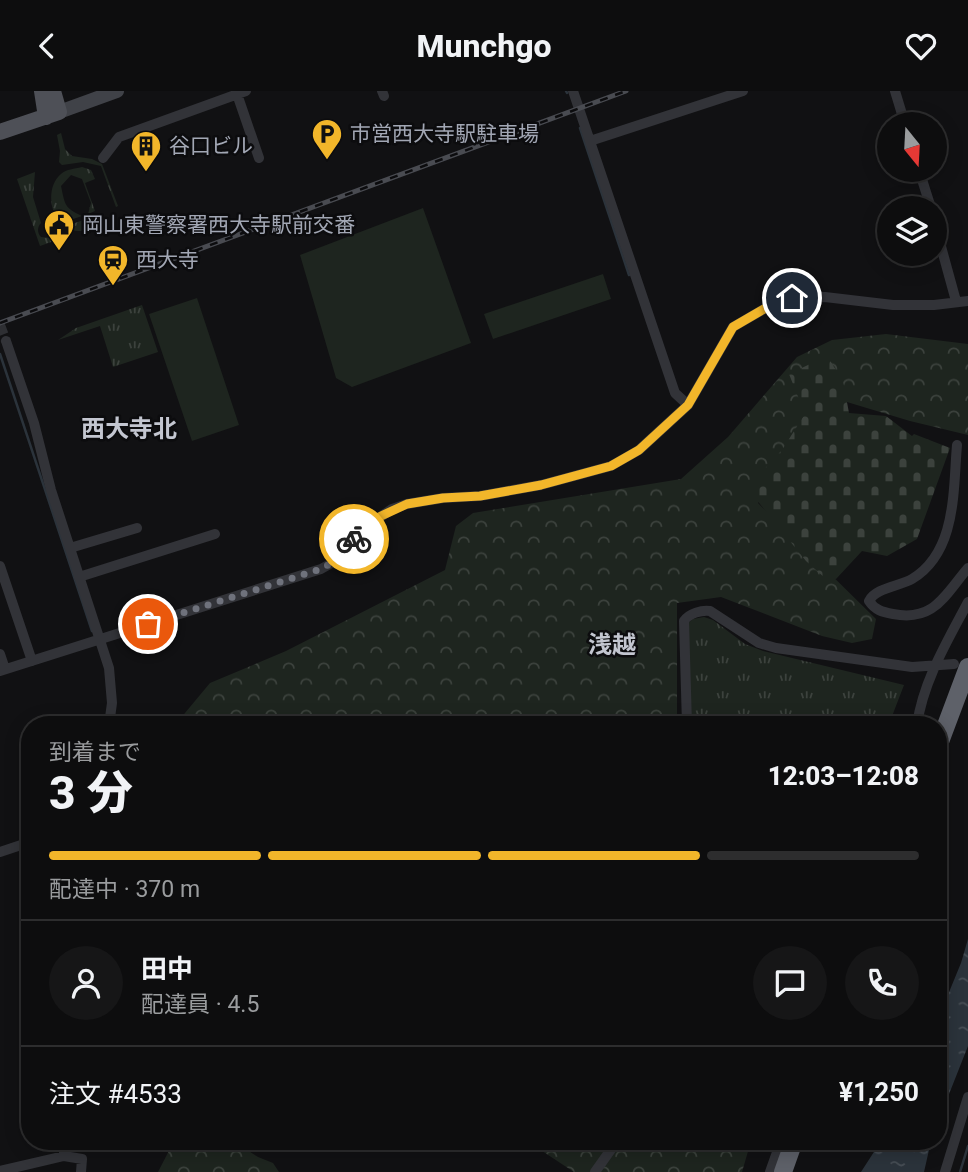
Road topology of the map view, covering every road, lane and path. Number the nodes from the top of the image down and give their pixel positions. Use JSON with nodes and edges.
{"nodes":[{"id":1,"x":42,"y":91,"type":"edge"},
{"id":2,"x":53,"y":91,"type":"edge"},
{"id":3,"x":117,"y":91,"type":"edge"},
{"id":4,"x":573,"y":91,"type":"edge"},
{"id":5,"x":743,"y":91,"type":"edge"},
{"id":6,"x":895,"y":91,"type":"edge"},
{"id":7,"x":241,"y":92,"type":"edge"},
{"id":8,"x":901,"y":112,"type":"edge"},
{"id":9,"x":52,"y":114,"type":"junction"},
{"id":10,"x":0,"y":132,"type":"edge"},
{"id":11,"x":590,"y":141,"type":"junction"},
{"id":12,"x":103,"y":158,"type":"dead end"},
{"id":13,"x":259,"y":158,"type":"dead end"},
{"id":14,"x":946,"y":266,"type":"edge"},
{"id":15,"x":956,"y":301,"type":"junction"},
{"id":16,"x":968,"y":301,"type":"edge"},
{"id":17,"x":6,"y":341,"type":"dead end"},
{"id":18,"x":688,"y":405,"type":"junction"},
{"id":19,"x":957,"y":445,"type":"dead end"},
{"id":20,"x":137,"y":528,"type":"dead end"},
{"id":21,"x":215,"y":534,"type":"dead end"},
{"id":22,"x":70,"y":548,"type":"junction"},
{"id":23,"x":0,"y":566,"type":"edge"},
{"id":24,"x":968,"y":568,"type":"edge"},
{"id":25,"x":79,"y":577,"type":"junction"},
{"id":26,"x":968,"y":602,"type":"edge"},
{"id":27,"x":99,"y":639,"type":"junction"},
{"id":28,"x":0,"y":654,"type":"edge"},
{"id":29,"x":33,"y":660,"type":"junction"},
{"id":30,"x":936,"y":665,"type":"junction"},
{"id":31,"x":961,"y":665,"type":"edge"},
{"id":32,"x":2,"y":670,"type":"edge"},
{"id":33,"x":111,"y":716,"type":"edge"},
{"id":34,"x":687,"y":716,"type":"edge"},
{"id":35,"x":919,"y":716,"type":"edge"},
{"id":36,"x":947,"y":716,"type":"edge"},
{"id":37,"x":21,"y":845,"type":"edge"},
{"id":38,"x":0,"y":852,"type":"edge"},
{"id":39,"x":968,"y":1097,"type":"edge"},
{"id":40,"x":64,"y":1150,"type":"edge"},
{"id":41,"x":611,"y":1150,"type":"edge"},
{"id":42,"x":778,"y":1150,"type":"edge"},
{"id":43,"x":791,"y":1150,"type":"edge"},
{"id":44,"x":64,"y":1156,"type":"junction"},
{"id":45,"x":0,"y":1171,"type":"edge"},
{"id":46,"x":81,"y":1172,"type":"edge"},
{"id":47,"x":595,"y":1172,"type":"edge"},
{"id":48,"x":769,"y":1172,"type":"edge"},
{"id":49,"x":783,"y":1172,"type":"edge"},
{"id":50,"x":945,"y":1172,"type":"edge"}],
"edges":[{"from":1,"to":9,"type":"main road"},
{"from":2,"to":9,"type":"main road"},
{"from":3,"to":9,"type":"street"},
{"from":4,"to":11,"type":"street"},
{"from":5,"to":11,"type":"street"},
{"from":6,"to":8,"type":"street"},
{"from":7,"to":12,"type":"street"},
{"from":7,"to":13,"type":"street"},
{"from":9,"to":10,"type":"main road"},
{"from":11,"to":18,"type":"street"},
{"from":14,"to":15,"type":"street"},
{"from":15,"to":16,"type":"street"},
{"from":15,"to":18,"type":"street"},
{"from":17,"to":22,"type":"street"},
{"from":18,"to":27,"type":"street"},
{"from":19,"to":24,"type":"street"},
{"from":20,"to":22,"type":"street"},
{"from":21,"to":25,"type":"street"},
{"from":22,"to":25,"type":"street"},
{"from":23,"to":29,"type":"street"},
{"from":25,"to":27,"type":"street"},
{"from":26,"to":30,"type":"street"},
{"from":27,"to":29,"type":"street"},
{"from":27,"to":33,"type":"street"},
{"from":28,"to":32,"type":"street"},
{"from":29,"to":32,"type":"street"},
{"from":30,"to":31,"type":"street"},
{"from":30,"to":34,"type":"street"},
{"from":30,"to":35,"type":"street"},
{"from":31,"to":36,"type":"highway"},
{"from":37,"to":38,"type":"street"},
{"from":39,"to":50,"type":"street"},
{"from":40,"to":44,"type":"street"},
{"from":41,"to":47,"type":"street"},
{"from":42,"to":48,"type":"street"},
{"from":43,"to":49,"type":"highway"},
{"from":44,"to":45,"type":"street"},
{"from":44,"to":46,"type":"street"}]}
